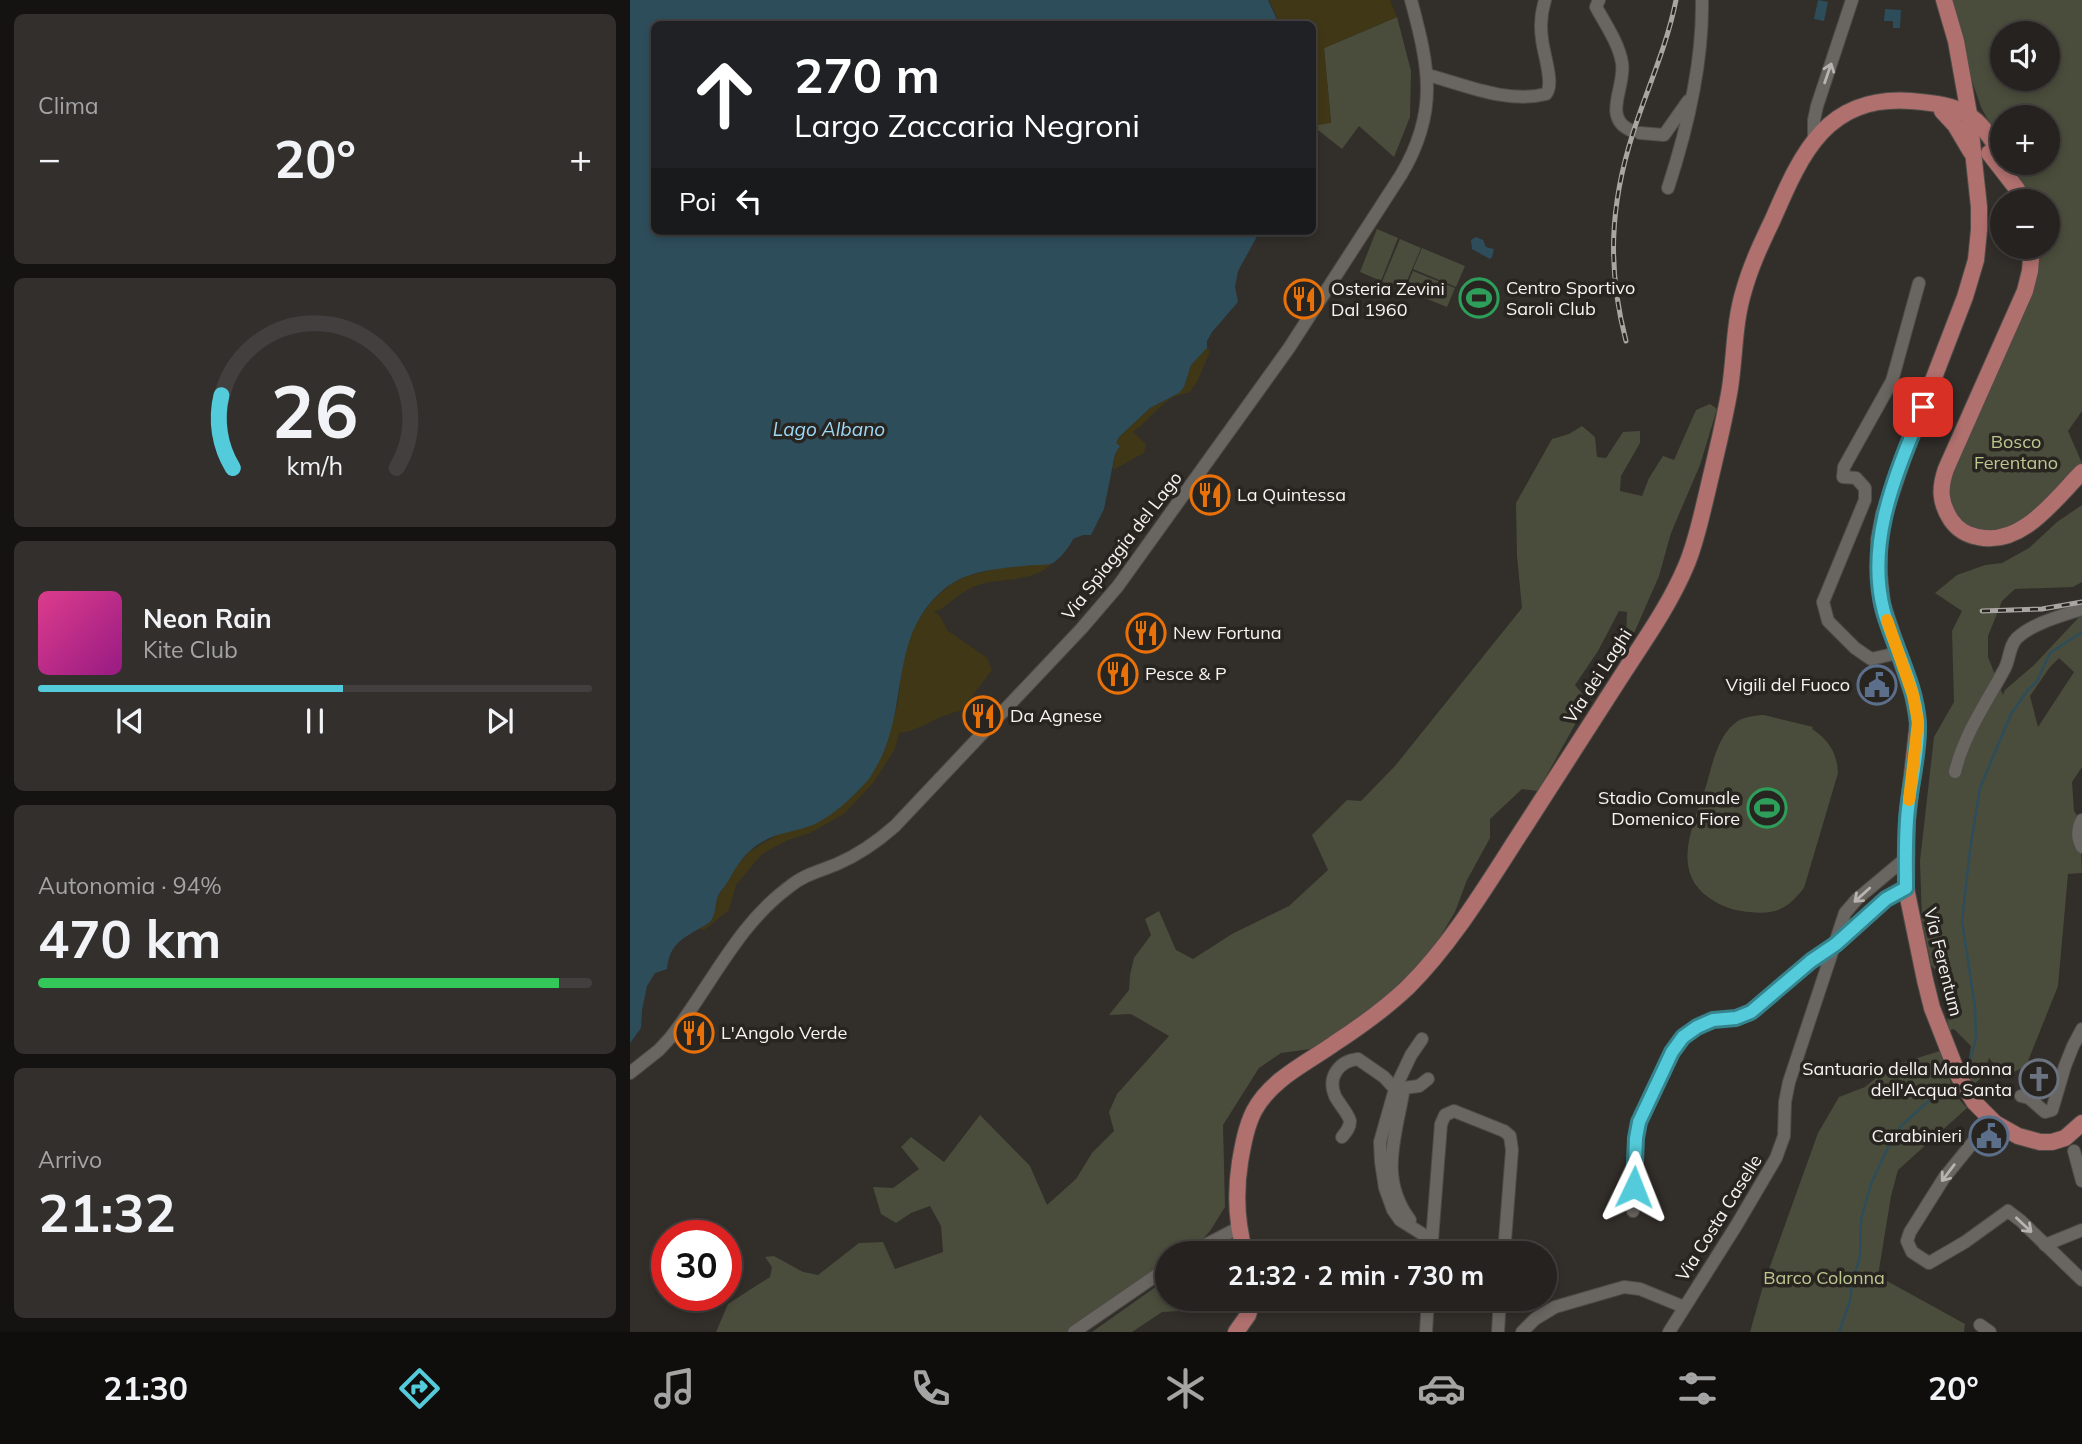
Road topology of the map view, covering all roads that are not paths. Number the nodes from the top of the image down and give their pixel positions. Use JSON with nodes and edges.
{"nodes":[{"id":1,"x":1411,"y":0,"type":"edge"},
{"id":2,"x":1545,"y":0,"type":"edge"},
{"id":3,"x":1599,"y":0,"type":"edge"},
{"id":4,"x":1702,"y":0,"type":"edge"},
{"id":5,"x":1852,"y":0,"type":"edge"},
{"id":6,"x":1944,"y":0,"type":"edge"},
{"id":7,"x":1960,"y":70,"type":"junction"},
{"id":8,"x":1428,"y":75,"type":"junction"},
{"id":9,"x":1693,"y":93,"type":"junction"},
{"id":10,"x":1931,"y":105,"type":"junction"},
{"id":11,"x":1970,"y":122,"type":"junction"},
{"id":12,"x":1990,"y":135,"type":"joint"},
{"id":13,"x":1814,"y":139,"type":"junction"},
{"id":14,"x":1990,"y":147,"type":"edge"},
{"id":15,"x":1974,"y":158,"type":"junction"},
{"id":16,"x":1990,"y":162,"type":"edge"},
{"id":17,"x":1976,"y":178,"type":"junction"},
{"id":18,"x":1668,"y":188,"type":"dead end"},
{"id":19,"x":2031,"y":259,"type":"edge"},
{"id":20,"x":1919,"y":284,"type":"dead end"},
{"id":21,"x":2082,"y":472,"type":"edge"},
{"id":22,"x":2082,"y":609,"type":"edge"},
{"id":23,"x":1898,"y":653,"type":"junction"},
{"id":24,"x":1955,"y":772,"type":"dead end"},
{"id":25,"x":2082,"y":820,"type":"edge"},
{"id":26,"x":2082,"y":847,"type":"edge"},
{"id":27,"x":1906,"y":858,"type":"junction"},
{"id":28,"x":1906,"y":888,"type":"junction"},
{"id":29,"x":1836,"y":944,"type":"junction"},
{"id":30,"x":2082,"y":1029,"type":"edge"},
{"id":31,"x":1422,"y":1040,"type":"dead end"},
{"id":32,"x":630,"y":1073,"type":"edge"},
{"id":33,"x":1429,"y":1079,"type":"dead end"},
{"id":34,"x":1399,"y":1091,"type":"junction"},
{"id":35,"x":2021,"y":1096,"type":"dead end"},
{"id":36,"x":1991,"y":1120,"type":"junction"},
{"id":37,"x":2082,"y":1123,"type":"edge"},
{"id":38,"x":1342,"y":1137,"type":"dead end"},
{"id":39,"x":2074,"y":1151,"type":"dead end"},
{"id":40,"x":2082,"y":1181,"type":"edge"},
{"id":41,"x":1633,"y":1211,"type":"dead end"},
{"id":42,"x":1238,"y":1228,"type":"junction"},
{"id":43,"x":2082,"y":1230,"type":"edge"},
{"id":44,"x":1213,"y":1241,"type":"edge"},
{"id":45,"x":1242,"y":1241,"type":"edge"},
{"id":46,"x":1426,"y":1241,"type":"edge"},
{"id":47,"x":1431,"y":1241,"type":"edge"},
{"id":48,"x":1505,"y":1241,"type":"edge"},
{"id":49,"x":2045,"y":1245,"type":"junction"},
{"id":50,"x":1155,"y":1276,"type":"edge"},
{"id":51,"x":2082,"y":1280,"type":"edge"},
{"id":52,"x":1684,"y":1307,"type":"junction"},
{"id":53,"x":1249,"y":1311,"type":"edge"},
{"id":54,"x":1427,"y":1311,"type":"edge"},
{"id":55,"x":1499,"y":1311,"type":"edge"},
{"id":56,"x":1074,"y":1332,"type":"edge"},
{"id":57,"x":1236,"y":1332,"type":"edge"},
{"id":58,"x":1426,"y":1332,"type":"edge"},
{"id":59,"x":1498,"y":1332,"type":"edge"},
{"id":60,"x":1522,"y":1332,"type":"edge"},
{"id":61,"x":1669,"y":1332,"type":"edge"}],
"edges":[{"from":1,"to":8,"type":"street","name":"Via Spiaggia del Lago"},
{"from":2,"to":8,"type":"street"},
{"from":3,"to":9,"type":"street"},
{"from":4,"to":9,"type":"street"},
{"from":13,"to":5,"type":"street","one_way":true},
{"from":6,"to":7,"type":"main road"},
{"from":7,"to":10,"type":"main road"},
{"from":7,"to":11,"type":"main road","name":"Via Ferentum"},
{"from":7,"to":12,"type":"main road"},
{"from":8,"to":32,"type":"street","name":"Via Spiaggia del Lago"},
{"from":9,"to":18,"type":"street"},
{"from":10,"to":11,"type":"main road"},
{"from":10,"to":13,"type":"main road","name":"Via dei Laghi"},
{"from":10,"to":15,"type":"main road"},
{"from":11,"to":12,"type":"main road"},
{"from":11,"to":14,"type":"main road"},
{"from":11,"to":15,"type":"main road","name":"Via Ferentum"},
{"from":13,"to":42,"type":"main road","name":"Via dei Laghi"},
{"from":15,"to":17,"type":"main road","name":"Via Ferentum"},
{"from":16,"to":17,"type":"main road"},
{"from":17,"to":23,"type":"main road","name":"Via Ferentum"},
{"from":19,"to":21,"type":"main road"},
{"from":20,"to":23,"type":"street"},
{"from":22,"to":24,"type":"street"},
{"from":23,"to":27,"type":"main road","name":"Via Ferentum"},
{"from":25,"to":26,"type":"street"},
{"from":27,"to":28,"type":"main road","name":"Via Ferentum"},
{"from":27,"to":29,"type":"street","name":"Via Costa Caselle","one_way":true},
{"from":28,"to":29,"type":"street"},
{"from":28,"to":36,"type":"main road","name":"Via Ferentum"},
{"from":29,"to":41,"type":"street"},
{"from":29,"to":52,"type":"street","name":"Via Costa Caselle"},
{"from":30,"to":35,"type":"street"},
{"from":31,"to":34,"type":"street"},
{"from":33,"to":34,"type":"street"},
{"from":34,"to":38,"type":"street"},
{"from":34,"to":46,"type":"street"},
{"from":36,"to":37,"type":"main road","name":"Via Ferentum"},
{"from":36,"to":49,"type":"street","one_way":true},
{"from":39,"to":40,"type":"street"},
{"from":42,"to":44,"type":"street"},
{"from":42,"to":45,"type":"main road","name":"Via dei Laghi"},
{"from":43,"to":49,"type":"street"},
{"from":47,"to":48,"type":"street"},
{"from":49,"to":51,"type":"street"},
{"from":50,"to":56,"type":"street"},
{"from":52,"to":60,"type":"street"},
{"from":52,"to":61,"type":"street","name":"Via Costa Caselle"},
{"from":53,"to":57,"type":"main road"},
{"from":54,"to":58,"type":"street"},
{"from":55,"to":59,"type":"street"}]}
